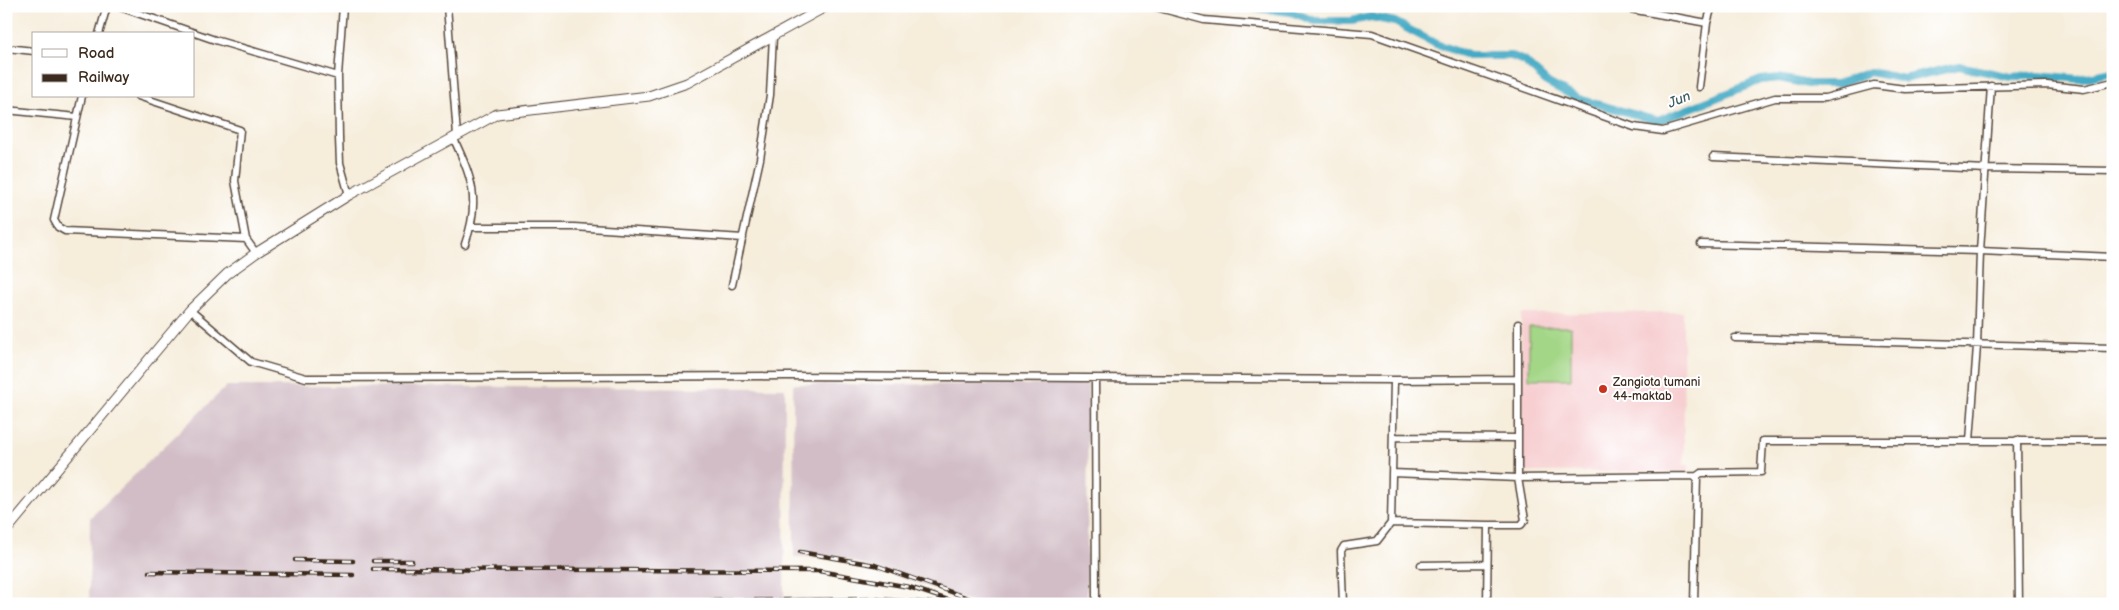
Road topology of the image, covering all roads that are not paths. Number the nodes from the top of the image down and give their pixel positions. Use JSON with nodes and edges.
{"nodes":[{"id":1,"x":108,"y":6,"type":"edge"},
{"id":2,"x":117,"y":6,"type":"edge"},
{"id":3,"x":343,"y":6,"type":"edge"},
{"id":4,"x":447,"y":6,"type":"edge"},
{"id":5,"x":827,"y":6,"type":"edge"},
{"id":6,"x":1152,"y":6,"type":"edge"},
{"id":7,"x":1614,"y":6,"type":"edge"},
{"id":8,"x":1712,"y":6,"type":"edge"},
{"id":9,"x":1707,"y":24,"type":"junction"},
{"id":10,"x":100,"y":32,"type":"edge"},
{"id":11,"x":192,"y":32,"type":"edge"},
{"id":12,"x":195,"y":33,"type":"edge"},
{"id":13,"x":772,"y":36,"type":"junction"},
{"id":14,"x":6,"y":48,"type":"edge"},
{"id":15,"x":32,"y":51,"type":"edge"},
{"id":16,"x":338,"y":76,"type":"junction"},
{"id":17,"x":2113,"y":82,"type":"edge"},
{"id":18,"x":1699,"y":86,"type":"dead end"},
{"id":19,"x":1991,"y":86,"type":"junction"},
{"id":20,"x":82,"y":98,"type":"edge"},
{"id":21,"x":144,"y":98,"type":"edge"},
{"id":22,"x":6,"y":110,"type":"edge"},
{"id":23,"x":77,"y":117,"type":"junction"},
{"id":24,"x":455,"y":136,"type":"junction"},
{"id":25,"x":1714,"y":157,"type":"dead end"},
{"id":26,"x":1986,"y":169,"type":"junction"},
{"id":27,"x":2113,"y":172,"type":"edge"},
{"id":28,"x":349,"y":195,"type":"junction"},
{"id":29,"x":471,"y":227,"type":"junction"},
{"id":30,"x":743,"y":238,"type":"junction"},
{"id":31,"x":246,"y":239,"type":"junction"},
{"id":32,"x":465,"y":244,"type":"dead end"},
{"id":33,"x":1701,"y":244,"type":"dead end"},
{"id":34,"x":1980,"y":251,"type":"junction"},
{"id":35,"x":256,"y":253,"type":"junction"},
{"id":36,"x":2113,"y":257,"type":"edge"},
{"id":37,"x":732,"y":285,"type":"dead end"},
{"id":38,"x":190,"y":310,"type":"junction"},
{"id":39,"x":1518,"y":324,"type":"dead end"},
{"id":40,"x":1735,"y":338,"type":"dead end"},
{"id":41,"x":1978,"y":346,"type":"junction"},
{"id":42,"x":2113,"y":348,"type":"edge"},
{"id":43,"x":1095,"y":379,"type":"junction"},
{"id":44,"x":1518,"y":379,"type":"junction"},
{"id":45,"x":1394,"y":380,"type":"junction"},
{"id":46,"x":1394,"y":437,"type":"junction"},
{"id":47,"x":1518,"y":438,"type":"junction"},
{"id":48,"x":2017,"y":440,"type":"junction"},
{"id":49,"x":1970,"y":441,"type":"junction"},
{"id":50,"x":2113,"y":441,"type":"edge"},
{"id":51,"x":1392,"y":473,"type":"junction"},
{"id":52,"x":1697,"y":476,"type":"junction"},
{"id":53,"x":1518,"y":478,"type":"junction"},
{"id":54,"x":1391,"y":523,"type":"junction"},
{"id":55,"x":1488,"y":525,"type":"junction"},
{"id":56,"x":6,"y":531,"type":"edge"},
{"id":57,"x":1486,"y":564,"type":"junction"},
{"id":58,"x":1420,"y":566,"type":"dead end"},
{"id":59,"x":1096,"y":604,"type":"edge"},
{"id":60,"x":1343,"y":604,"type":"edge"},
{"id":61,"x":1475,"y":604,"type":"edge"},
{"id":62,"x":1487,"y":604,"type":"edge"},
{"id":63,"x":1694,"y":604,"type":"edge"},
{"id":64,"x":2019,"y":604,"type":"edge"}],
"edges":[{"from":1,"to":10,"type":"street"},
{"from":2,"to":11,"type":"street"},
{"from":3,"to":16,"type":"street"},
{"from":4,"to":24,"type":"street"},
{"from":5,"to":13,"type":"main road"},
{"from":6,"to":19,"type":"street"},
{"from":7,"to":9,"type":"street"},
{"from":8,"to":9,"type":"street"},
{"from":9,"to":18,"type":"street"},
{"from":12,"to":16,"type":"street"},
{"from":13,"to":24,"type":"main road"},
{"from":13,"to":30,"type":"street"},
{"from":14,"to":15,"type":"street"},
{"from":16,"to":28,"type":"street"},
{"from":17,"to":19,"type":"street"},
{"from":19,"to":26,"type":"street"},
{"from":20,"to":23,"type":"street"},
{"from":21,"to":31,"type":"street"},
{"from":22,"to":23,"type":"street"},
{"from":23,"to":31,"type":"street"},
{"from":24,"to":28,"type":"main road"},
{"from":24,"to":29,"type":"street"},
{"from":25,"to":26,"type":"street"},
{"from":26,"to":27,"type":"street"},
{"from":26,"to":34,"type":"street"},
{"from":28,"to":35,"type":"main road"},
{"from":29,"to":30,"type":"street"},
{"from":29,"to":32,"type":"street"},
{"from":30,"to":37,"type":"street"},
{"from":31,"to":35,"type":"street"},
{"from":33,"to":34,"type":"street"},
{"from":34,"to":36,"type":"street"},
{"from":34,"to":41,"type":"street"},
{"from":35,"to":38,"type":"main road"},
{"from":38,"to":43,"type":"street"},
{"from":38,"to":56,"type":"main road"},
{"from":39,"to":44,"type":"street"},
{"from":40,"to":41,"type":"street"},
{"from":41,"to":42,"type":"street"},
{"from":41,"to":49,"type":"street"},
{"from":43,"to":45,"type":"street"},
{"from":43,"to":59,"type":"street"},
{"from":44,"to":45,"type":"street"},
{"from":44,"to":47,"type":"street"},
{"from":45,"to":46,"type":"street"},
{"from":46,"to":47,"type":"street"},
{"from":46,"to":51,"type":"street"},
{"from":47,"to":53,"type":"street"},
{"from":48,"to":49,"type":"street"},
{"from":48,"to":50,"type":"street"},
{"from":48,"to":64,"type":"street"},
{"from":49,"to":52,"type":"street"},
{"from":51,"to":53,"type":"street"},
{"from":51,"to":54,"type":"street"},
{"from":52,"to":53,"type":"street"},
{"from":52,"to":63,"type":"street"},
{"from":53,"to":55,"type":"street"},
{"from":54,"to":55,"type":"street"},
{"from":54,"to":60,"type":"street"},
{"from":55,"to":57,"type":"street"},
{"from":57,"to":58,"type":"street"},
{"from":57,"to":62,"type":"street"},
{"from":61,"to":62,"type":"street"}]}
